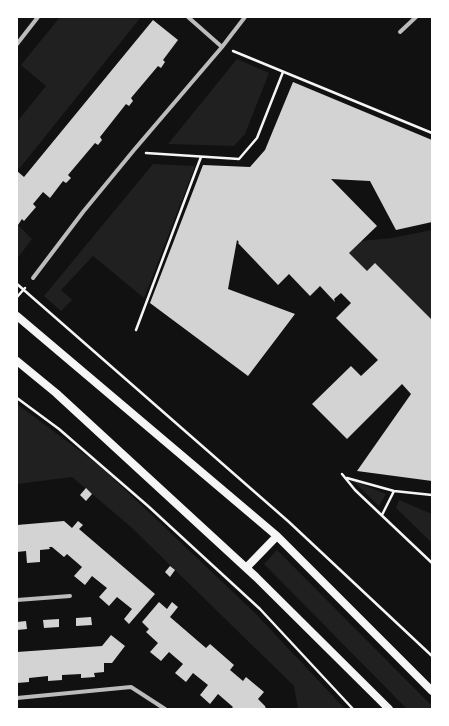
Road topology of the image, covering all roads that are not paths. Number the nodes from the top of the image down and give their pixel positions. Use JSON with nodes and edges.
{"nodes":[{"id":1,"x":38,"y":17,"type":"edge"},
{"id":2,"x":188,"y":17,"type":"edge"},
{"id":3,"x":245,"y":17,"type":"edge"},
{"id":4,"x":416,"y":17,"type":"edge"},
{"id":5,"x":400,"y":32,"type":"dead end"},
{"id":6,"x":17,"y":44,"type":"edge"},
{"id":7,"x":222,"y":47,"type":"junction"},
{"id":8,"x":34,"y":278,"type":"dead end"},
{"id":9,"x":17,"y":316,"type":"edge"},
{"id":10,"x":17,"y":361,"type":"edge"},
{"id":11,"x":277,"y":536,"type":"junction"},
{"id":12,"x":246,"y":568,"type":"junction"},
{"id":13,"x":70,"y":596,"type":"dead end"},
{"id":14,"x":17,"y":600,"type":"edge"},
{"id":15,"x":432,"y":691,"type":"edge"},
{"id":16,"x":17,"y":698,"type":"edge"},
{"id":17,"x":165,"y":709,"type":"edge"},
{"id":18,"x":389,"y":709,"type":"edge"}],
"edges":[{"from":1,"to":6,"type":"street"},
{"from":2,"to":7,"type":"street"},
{"from":3,"to":7,"type":"street"},
{"from":4,"to":5,"type":"street"},
{"from":7,"to":8,"type":"street"},
{"from":9,"to":11,"type":"main road"},
{"from":10,"to":12,"type":"main road"},
{"from":11,"to":12,"type":"main road"},
{"from":11,"to":15,"type":"main road"},
{"from":12,"to":18,"type":"main road"},
{"from":13,"to":14,"type":"street"},
{"from":16,"to":17,"type":"street"}]}
